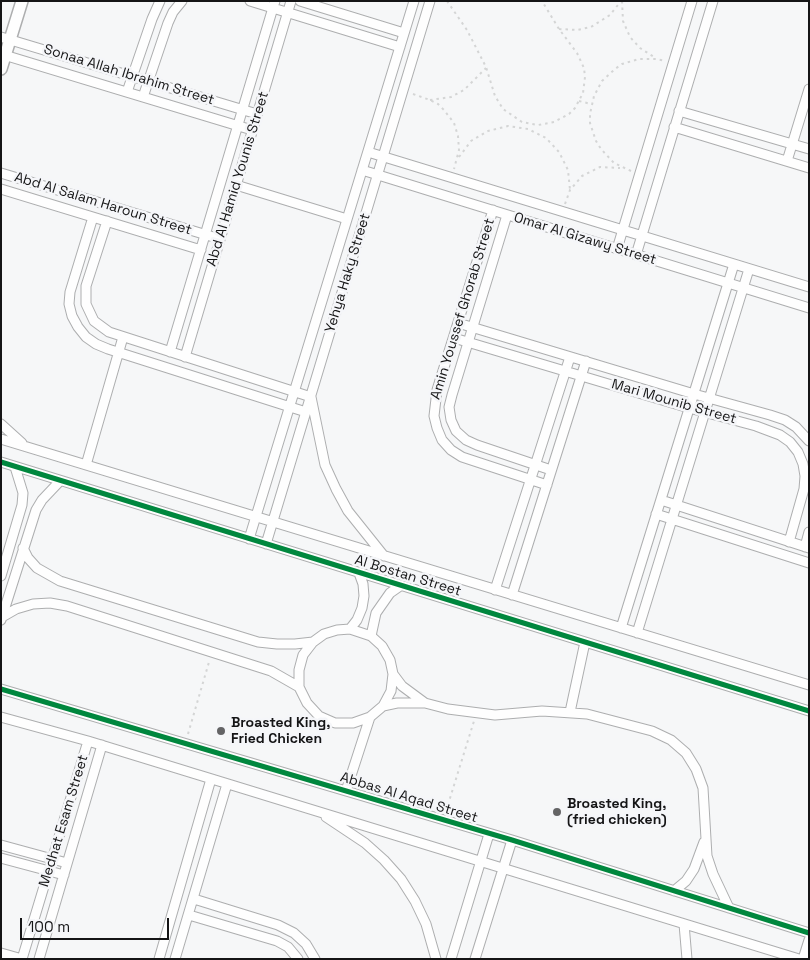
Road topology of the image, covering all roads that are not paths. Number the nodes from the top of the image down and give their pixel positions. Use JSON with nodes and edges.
{"nodes":[{"id":1,"x":22,"y":1,"type":"edge"},
{"id":2,"x":160,"y":1,"type":"edge"},
{"id":3,"x":182,"y":1,"type":"edge"},
{"id":4,"x":250,"y":1,"type":"edge"},
{"id":5,"x":291,"y":1,"type":"edge"},
{"id":6,"x":300,"y":1,"type":"edge"},
{"id":7,"x":414,"y":1,"type":"edge"},
{"id":8,"x":430,"y":1,"type":"edge"},
{"id":9,"x":692,"y":1,"type":"edge"},
{"id":10,"x":710,"y":2,"type":"edge"},
{"id":11,"x":274,"y":5,"type":"edge"},
{"id":12,"x":288,"y":13,"type":"junction"},
{"id":13,"x":404,"y":33,"type":"junction"},
{"id":14,"x":6,"y":38,"type":"edge"},
{"id":15,"x":400,"y":47,"type":"junction"},
{"id":16,"x":3,"y":54,"type":"edge"},
{"id":17,"x":1,"y":69,"type":"edge"},
{"id":18,"x":132,"y":76,"type":"junction"},
{"id":19,"x":149,"y":81,"type":"junction"},
{"id":20,"x":809,"y":89,"type":"edge"},
{"id":21,"x":127,"y":92,"type":"junction"},
{"id":22,"x":143,"y":97,"type":"junction"},
{"id":23,"x":243,"y":109,"type":"junction"},
{"id":24,"x":680,"y":111,"type":"junction"},
{"id":25,"x":258,"y":114,"type":"junction"},
{"id":26,"x":238,"y":126,"type":"junction"},
{"id":27,"x":674,"y":127,"type":"junction"},
{"id":28,"x":252,"y":130,"type":"junction"},
{"id":29,"x":792,"y":144,"type":"junction"},
{"id":30,"x":808,"y":147,"type":"edge"},
{"id":31,"x":368,"y":152,"type":"junction"},
{"id":32,"x":384,"y":156,"type":"junction"},
{"id":33,"x":787,"y":161,"type":"junction"},
{"id":34,"x":805,"y":167,"type":"edge"},
{"id":35,"x":362,"y":170,"type":"junction"},
{"id":36,"x":1,"y":173,"type":"edge"},
{"id":37,"x":378,"y":175,"type":"junction"},
{"id":38,"x":236,"y":184,"type":"junction"},
{"id":39,"x":1,"y":189,"type":"edge"},
{"id":40,"x":493,"y":210,"type":"junction"},
{"id":41,"x":507,"y":215,"type":"junction"},
{"id":42,"x":93,"y":217,"type":"junction"},
{"id":43,"x":347,"y":219,"type":"junction"},
{"id":44,"x":107,"y":221,"type":"junction"},
{"id":45,"x":622,"y":230,"type":"junction"},
{"id":46,"x":205,"y":235,"type":"junction"},
{"id":47,"x":641,"y":236,"type":"junction"},
{"id":48,"x":220,"y":239,"type":"junction"},
{"id":49,"x":617,"y":249,"type":"junction"},
{"id":50,"x":201,"y":250,"type":"junction"},
{"id":51,"x":636,"y":255,"type":"junction"},
{"id":52,"x":734,"y":264,"type":"junction"},
{"id":53,"x":749,"y":269,"type":"junction"},
{"id":54,"x":728,"y":283,"type":"junction"},
{"id":55,"x":809,"y":287,"type":"edge"},
{"id":56,"x":743,"y":288,"type":"junction"},
{"id":57,"x":809,"y":308,"type":"edge"},
{"id":58,"x":458,"y":323,"type":"junction"},
{"id":59,"x":472,"y":327,"type":"junction"},
{"id":60,"x":123,"y":337,"type":"junction"},
{"id":61,"x":454,"y":338,"type":"junction"},
{"id":62,"x":468,"y":342,"type":"junction"},
{"id":63,"x":119,"y":352,"type":"junction"},
{"id":64,"x":170,"y":352,"type":"junction"},
{"id":65,"x":185,"y":357,"type":"junction"},
{"id":66,"x":570,"y":357,"type":"junction"},
{"id":67,"x":586,"y":361,"type":"junction"},
{"id":68,"x":566,"y":371,"type":"junction"},
{"id":69,"x":581,"y":376,"type":"junction"},
{"id":70,"x":294,"y":392,"type":"junction"},
{"id":71,"x":694,"y":394,"type":"junction"},
{"id":72,"x":311,"y":397,"type":"junction"},
{"id":73,"x":710,"y":398,"type":"junction"},
{"id":74,"x":289,"y":406,"type":"junction"},
{"id":75,"x":689,"y":408,"type":"junction"},
{"id":76,"x":306,"y":412,"type":"junction"},
{"id":77,"x":705,"y":412,"type":"junction"},
{"id":78,"x":1,"y":424,"type":"edge"},
{"id":79,"x":1,"y":440,"type":"edge"},
{"id":80,"x":809,"y":441,"type":"edge"},
{"id":81,"x":26,"y":447,"type":"junction"},
{"id":82,"x":1,"y":462,"type":"edge"},
{"id":83,"x":86,"y":465,"type":"junction"},
{"id":84,"x":536,"y":465,"type":"junction"},
{"id":85,"x":15,"y":467,"type":"junction"},
{"id":86,"x":552,"y":470,"type":"junction"},
{"id":87,"x":531,"y":480,"type":"junction"},
{"id":88,"x":60,"y":481,"type":"junction"},
{"id":89,"x":547,"y":485,"type":"junction"},
{"id":90,"x":661,"y":500,"type":"junction"},
{"id":91,"x":676,"y":505,"type":"junction"},
{"id":92,"x":656,"y":514,"type":"junction"},
{"id":93,"x":256,"y":517,"type":"junction"},
{"id":94,"x":672,"y":519,"type":"junction"},
{"id":95,"x":273,"y":522,"type":"junction"},
{"id":96,"x":809,"y":532,"type":"edge"},
{"id":97,"x":249,"y":539,"type":"junction"},
{"id":98,"x":789,"y":542,"type":"junction"},
{"id":99,"x":266,"y":544,"type":"junction"},
{"id":100,"x":807,"y":547,"type":"edge"},
{"id":101,"x":23,"y":548,"type":"junction"},
{"id":102,"x":385,"y":556,"type":"junction"},
{"id":103,"x":809,"y":563,"type":"edge"},
{"id":104,"x":358,"y":573,"type":"junction"},
{"id":105,"x":1,"y":576,"type":"edge"},
{"id":106,"x":400,"y":586,"type":"junction"},
{"id":107,"x":496,"y":590,"type":"junction"},
{"id":108,"x":512,"y":595,"type":"junction"},
{"id":109,"x":2,"y":619,"type":"edge"},
{"id":110,"x":621,"y":628,"type":"junction"},
{"id":111,"x":350,"y":629,"type":"junction"},
{"id":112,"x":637,"y":633,"type":"junction"},
{"id":113,"x":371,"y":636,"type":"junction"},
{"id":114,"x":313,"y":642,"type":"junction"},
{"id":115,"x":585,"y":642,"type":"junction"},
{"id":116,"x":393,"y":674,"type":"junction"},
{"id":117,"x":809,"y":685,"type":"edge"},
{"id":118,"x":299,"y":687,"type":"junction"},
{"id":119,"x":1,"y":689,"type":"edge"},
{"id":120,"x":425,"y":703,"type":"junction"},
{"id":121,"x":383,"y":706,"type":"junction"},
{"id":122,"x":809,"y":711,"type":"edge"},
{"id":123,"x":570,"y":712,"type":"junction"},
{"id":124,"x":1,"y":717,"type":"edge"},
{"id":125,"x":370,"y":717,"type":"junction"},
{"id":126,"x":88,"y":741,"type":"junction"},
{"id":127,"x":102,"y":745,"type":"junction"},
{"id":128,"x":211,"y":779,"type":"junction"},
{"id":129,"x":227,"y":784,"type":"junction"},
{"id":130,"x":346,"y":791,"type":"junction"},
{"id":131,"x":317,"y":811,"type":"junction"},
{"id":132,"x":489,"y":834,"type":"junction"},
{"id":133,"x":705,"y":837,"type":"junction"},
{"id":134,"x":512,"y":840,"type":"junction"},
{"id":135,"x":1,"y":845,"type":"edge"},
{"id":136,"x":1,"y":858,"type":"edge"},
{"id":137,"x":52,"y":859,"type":"junction"},
{"id":138,"x":481,"y":861,"type":"junction"},
{"id":139,"x":67,"y":863,"type":"junction"},
{"id":140,"x":503,"y":868,"type":"junction"},
{"id":141,"x":49,"y":871,"type":"junction"},
{"id":142,"x":64,"y":876,"type":"junction"},
{"id":143,"x":674,"y":891,"type":"junction"},
{"id":144,"x":194,"y":899,"type":"junction"},
{"id":145,"x":729,"y":908,"type":"junction"},
{"id":146,"x":189,"y":915,"type":"junction"},
{"id":147,"x":684,"y":924,"type":"junction"},
{"id":148,"x":809,"y":933,"type":"edge"},
{"id":149,"x":809,"y":940,"type":"edge"},
{"id":150,"x":1,"y":952,"type":"edge"},
{"id":151,"x":22,"y":959,"type":"edge"},
{"id":152,"x":39,"y":959,"type":"edge"},
{"id":153,"x":159,"y":959,"type":"edge"},
{"id":154,"x":175,"y":959,"type":"edge"},
{"id":155,"x":298,"y":959,"type":"edge"},
{"id":156,"x":315,"y":959,"type":"edge"},
{"id":157,"x":436,"y":959,"type":"edge"},
{"id":158,"x":451,"y":959,"type":"edge"},
{"id":159,"x":475,"y":959,"type":"edge"},
{"id":160,"x":687,"y":959,"type":"edge"},
{"id":161,"x":798,"y":959,"type":"edge"},
{"id":162,"x":803,"y":959,"type":"edge"}],
"edges":[{"from":1,"to":14,"type":"street"},
{"from":2,"to":18,"type":"street"},
{"from":3,"to":19,"type":"street"},
{"from":4,"to":11,"type":"street"},
{"from":5,"to":12,"type":"street","name":"Abd Al Hamid Younis Street"},
{"from":6,"to":13,"type":"street"},
{"from":7,"to":13,"type":"street","name":"Yehya Haky Street"},
{"from":8,"to":32,"type":"street","name":"Yehya Haky Street"},
{"from":9,"to":45,"type":"street"},
{"from":10,"to":24,"type":"street"},
{"from":11,"to":12,"type":"street"},
{"from":11,"to":23,"type":"street","name":"Abd Al Hamid Younis Street"},
{"from":12,"to":15,"type":"street"},
{"from":12,"to":25,"type":"street","name":"Abd Al Hamid Younis Street"},
{"from":13,"to":15,"type":"street","name":"Yehya Haky Street"},
{"from":14,"to":16,"type":"street"},
{"from":14,"to":18,"type":"street","name":"Sonaa Allah Ibrahim Street"},
{"from":15,"to":31,"type":"street","name":"Yehya Haky Street"},
{"from":16,"to":17,"type":"street"},
{"from":16,"to":21,"type":"street","name":"Sonaa Allah Ibrahim Street"},
{"from":18,"to":19,"type":"street","name":"Sonaa Allah Ibrahim Street"},
{"from":18,"to":21,"type":"street"},
{"from":19,"to":22,"type":"street"},
{"from":19,"to":23,"type":"street","name":"Sonaa Allah Ibrahim Street"},
{"from":20,"to":29,"type":"street"},
{"from":21,"to":22,"type":"street","name":"Sonaa Allah Ibrahim Street"},
{"from":22,"to":26,"type":"street","name":"Sonaa Allah Ibrahim Street"},
{"from":23,"to":25,"type":"street","name":"Sonaa Allah Ibrahim Street"},
{"from":23,"to":26,"type":"street","name":"Abd Al Hamid Younis Street"},
{"from":24,"to":27,"type":"street"},
{"from":24,"to":29,"type":"street"},
{"from":25,"to":28,"type":"street","name":"Abd Al Hamid Younis Street"},
{"from":26,"to":28,"type":"street","name":"Sonaa Allah Ibrahim Street"},
{"from":26,"to":46,"type":"street","name":"Abd Al Hamid Younis Street"},
{"from":27,"to":33,"type":"street"},
{"from":27,"to":47,"type":"street"},
{"from":28,"to":38,"type":"street","name":"Abd Al Hamid Younis Street"},
{"from":29,"to":30,"type":"street"},
{"from":29,"to":33,"type":"street"},
{"from":30,"to":34,"type":"street"},
{"from":31,"to":32,"type":"street","name":"Omar Al Gizawy Street"},
{"from":31,"to":35,"type":"street","name":"Yehya Haky Street"},
{"from":32,"to":37,"type":"street","name":"Yehya Haky Street"},
{"from":32,"to":45,"type":"street","name":"Omar Al Gizawy Street"},
{"from":33,"to":34,"type":"street"},
{"from":35,"to":37,"type":"street","name":"Omar Al Gizawy Street"},
{"from":35,"to":43,"type":"street","name":"Yehya Haky Street"},
{"from":36,"to":46,"type":"street","name":"Abd Al Salam Haroun Street"},
{"from":37,"to":40,"type":"street","name":"Omar Al Gizawy Street"},
{"from":37,"to":72,"type":"street","name":"Yehya Haky Street"},
{"from":38,"to":43,"type":"street"},
{"from":38,"to":48,"type":"street","name":"Abd Al Hamid Younis Street"},
{"from":39,"to":42,"type":"street","name":"Abd Al Salam Haroun Street"},
{"from":40,"to":41,"type":"street","name":"Omar Al Gizawy Street"},
{"from":40,"to":58,"type":"street","name":"Amin Youssef Ghorab Street"},
{"from":41,"to":49,"type":"street","name":"Omar Al Gizawy Street"},
{"from":41,"to":59,"type":"street","name":"Amin Youssef Ghorab Street"},
{"from":42,"to":44,"type":"street","name":"Abd Al Salam Haroun Street"},
{"from":42,"to":63,"type":"street"},
{"from":43,"to":70,"type":"street","name":"Yehya Haky Street"},
{"from":44,"to":50,"type":"street","name":"Abd Al Salam Haroun Street"},
{"from":44,"to":60,"type":"street"},
{"from":45,"to":47,"type":"street","name":"Omar Al Gizawy Street"},
{"from":45,"to":49,"type":"street"},
{"from":46,"to":48,"type":"street","name":"Abd Al Salam Haroun Street"},
{"from":46,"to":50,"type":"street","name":"Abd Al Hamid Younis Street"},
{"from":47,"to":51,"type":"street"},
{"from":47,"to":52,"type":"street","name":"Omar Al Gizawy Street"},
{"from":48,"to":65,"type":"street","name":"Abd Al Hamid Younis Street"},
{"from":49,"to":51,"type":"street","name":"Omar Al Gizawy Street"},
{"from":50,"to":64,"type":"street","name":"Abd Al Hamid Younis Street"},
{"from":51,"to":54,"type":"street","name":"Omar Al Gizawy Street"},
{"from":52,"to":53,"type":"street","name":"Omar Al Gizawy Street"},
{"from":52,"to":54,"type":"street"},
{"from":53,"to":55,"type":"street","name":"Omar Al Gizawy Street"},
{"from":53,"to":56,"type":"street"},
{"from":54,"to":56,"type":"street","name":"Omar Al Gizawy Street"},
{"from":54,"to":71,"type":"street"},
{"from":56,"to":57,"type":"street","name":"Omar Al Gizawy Street"},
{"from":56,"to":73,"type":"street"},
{"from":58,"to":59,"type":"street","name":"Mari Mounib Street"},
{"from":58,"to":61,"type":"street","name":"Amin Youssef Ghorab Street"},
{"from":59,"to":62,"type":"street","name":"Amin Youssef Ghorab Street"},
{"from":59,"to":66,"type":"street","name":"Mari Mounib Street"},
{"from":60,"to":63,"type":"street"},
{"from":60,"to":64,"type":"street"},
{"from":61,"to":62,"type":"street","name":"Mari Mounib Street"},
{"from":61,"to":87,"type":"street","name":"Amin Youssef Ghorab Street"},
{"from":62,"to":68,"type":"street","name":"Mari Mounib Street"},
{"from":62,"to":84,"type":"street","name":"Amin Youssef Ghorab Street"},
{"from":63,"to":74,"type":"street"},
{"from":63,"to":83,"type":"street"},
{"from":64,"to":65,"type":"street"},
{"from":65,"to":70,"type":"street"},
{"from":66,"to":67,"type":"street","name":"Mari Mounib Street"},
{"from":66,"to":68,"type":"street"},
{"from":67,"to":69,"type":"street"},
{"from":67,"to":71,"type":"street","name":"Mari Mounib Street"},
{"from":68,"to":69,"type":"street","name":"Mari Mounib Street"},
{"from":68,"to":84,"type":"street"},
{"from":69,"to":75,"type":"street","name":"Mari Mounib Street"},
{"from":69,"to":86,"type":"street"},
{"from":70,"to":72,"type":"street"},
{"from":70,"to":74,"type":"street","name":"Yehya Haky Street"},
{"from":71,"to":73,"type":"street","name":"Mari Mounib Street"},
{"from":71,"to":75,"type":"street"},
{"from":72,"to":76,"type":"street","name":"Yehya Haky Street"},
{"from":72,"to":102,"type":"street"},
{"from":73,"to":77,"type":"street"},
{"from":73,"to":80,"type":"street","name":"Mari Mounib Street"},
{"from":74,"to":76,"type":"street"},
{"from":74,"to":93,"type":"street","name":"Yehya Haky Street"},
{"from":75,"to":77,"type":"street","name":"Mari Mounib Street"},
{"from":75,"to":90,"type":"street"},
{"from":76,"to":95,"type":"street","name":"Yehya Haky Street"},
{"from":77,"to":91,"type":"street"},
{"from":77,"to":98,"type":"street","name":"Mari Mounib Street"},
{"from":78,"to":81,"type":"street"},
{"from":79,"to":81,"type":"street","name":"Al Bostan Street"},
{"from":81,"to":83,"type":"street","name":"Al Bostan Street"},
{"from":82,"to":85,"type":"street","name":"Al Bostan Street"},
{"from":83,"to":93,"type":"street","name":"Al Bostan Street"},
{"from":84,"to":86,"type":"street","name":"Amin Youssef Ghorab Street"},
{"from":84,"to":87,"type":"street"},
{"from":85,"to":88,"type":"street","name":"Al Bostan Street"},
{"from":85,"to":105,"type":"street"},
{"from":86,"to":89,"type":"street"},
{"from":87,"to":89,"type":"street","name":"Amin Youssef Ghorab Street"},
{"from":87,"to":107,"type":"street"},
{"from":88,"to":97,"type":"street","name":"Al Bostan Street"},
{"from":88,"to":101,"type":"street"},
{"from":89,"to":108,"type":"street"},
{"from":90,"to":91,"type":"street"},
{"from":90,"to":92,"type":"street"},
{"from":91,"to":94,"type":"street"},
{"from":91,"to":98,"type":"street"},
{"from":92,"to":94,"type":"street"},
{"from":92,"to":110,"type":"street"},
{"from":93,"to":95,"type":"street","name":"Al Bostan Street"},
{"from":93,"to":97,"type":"street","name":"Yehya Haky Street"},
{"from":94,"to":103,"type":"street"},
{"from":94,"to":112,"type":"street"},
{"from":95,"to":99,"type":"street","name":"Yehya Haky Street"},
{"from":95,"to":102,"type":"street","name":"Al Bostan Street"},
{"from":96,"to":100,"type":"street"},
{"from":97,"to":99,"type":"street","name":"Al Bostan Street"},
{"from":98,"to":100,"type":"street"},
{"from":99,"to":104,"type":"street","name":"Al Bostan Street"},
{"from":101,"to":109,"type":"street"},
{"from":101,"to":114,"type":"street"},
{"from":102,"to":107,"type":"street","name":"Al Bostan Street"},
{"from":104,"to":106,"type":"street","name":"Al Bostan Street"},
{"from":104,"to":111,"type":"street"},
{"from":106,"to":113,"type":"street"},
{"from":106,"to":115,"type":"street","name":"Al Bostan Street"},
{"from":107,"to":108,"type":"street","name":"Al Bostan Street"},
{"from":108,"to":110,"type":"street","name":"Al Bostan Street"},
{"from":109,"to":118,"type":"street"},
{"from":110,"to":112,"type":"street","name":"Al Bostan Street"},
{"from":111,"to":113,"type":"street"},
{"from":111,"to":114,"type":"street"},
{"from":112,"to":117,"type":"street","name":"Al Bostan Street"},
{"from":113,"to":116,"type":"street"},
{"from":114,"to":118,"type":"street"},
{"from":115,"to":122,"type":"street","name":"Al Bostan Street"},
{"from":115,"to":123,"type":"street"},
{"from":116,"to":120,"type":"street"},
{"from":116,"to":121,"type":"street"},
{"from":118,"to":125,"type":"street"},
{"from":119,"to":130,"type":"street","name":"Abbas Al Aqad Street"},
{"from":120,"to":121,"type":"street"},
{"from":120,"to":123,"type":"street"},
{"from":121,"to":125,"type":"street"},
{"from":123,"to":133,"type":"street"},
{"from":124,"to":126,"type":"street"},
{"from":125,"to":130,"type":"street"},
{"from":126,"to":127,"type":"street"},
{"from":126,"to":137,"type":"street","name":"Medhat Esam Street"},
{"from":127,"to":128,"type":"street"},
{"from":127,"to":139,"type":"street","name":"Medhat Esam Street"},
{"from":128,"to":129,"type":"street"},
{"from":128,"to":153,"type":"street"},
{"from":129,"to":131,"type":"street"},
{"from":129,"to":144,"type":"street"},
{"from":130,"to":132,"type":"street","name":"Abbas Al Aqad Street"},
{"from":131,"to":138,"type":"street"},
{"from":131,"to":157,"type":"street"},
{"from":132,"to":134,"type":"street","name":"Abbas Al Aqad Street"},
{"from":132,"to":138,"type":"street"},
{"from":133,"to":143,"type":"street"},
{"from":133,"to":145,"type":"street"},
{"from":134,"to":140,"type":"street"},
{"from":134,"to":143,"type":"street","name":"Abbas Al Aqad Street"},
{"from":135,"to":137,"type":"street"},
{"from":136,"to":141,"type":"street"},
{"from":137,"to":139,"type":"street"},
{"from":137,"to":141,"type":"street","name":"Medhat Esam Street"},
{"from":138,"to":140,"type":"street"},
{"from":138,"to":158,"type":"street"},
{"from":139,"to":142,"type":"street","name":"Medhat Esam Street"},
{"from":140,"to":147,"type":"street"},
{"from":140,"to":159,"type":"street"},
{"from":141,"to":142,"type":"street"},
{"from":141,"to":151,"type":"street","name":"Medhat Esam Street"},
{"from":142,"to":152,"type":"street","name":"Medhat Esam Street"},
{"from":143,"to":145,"type":"street","name":"Abbas Al Aqad Street"},
{"from":144,"to":146,"type":"street"},
{"from":144,"to":156,"type":"street"},
{"from":145,"to":148,"type":"street","name":"Abbas Al Aqad Street"},
{"from":146,"to":154,"type":"street"},
{"from":146,"to":155,"type":"street"},
{"from":147,"to":160,"type":"street"},
{"from":147,"to":161,"type":"street"},
{"from":149,"to":162,"type":"street"},
{"from":150,"to":151,"type":"street"}]}
